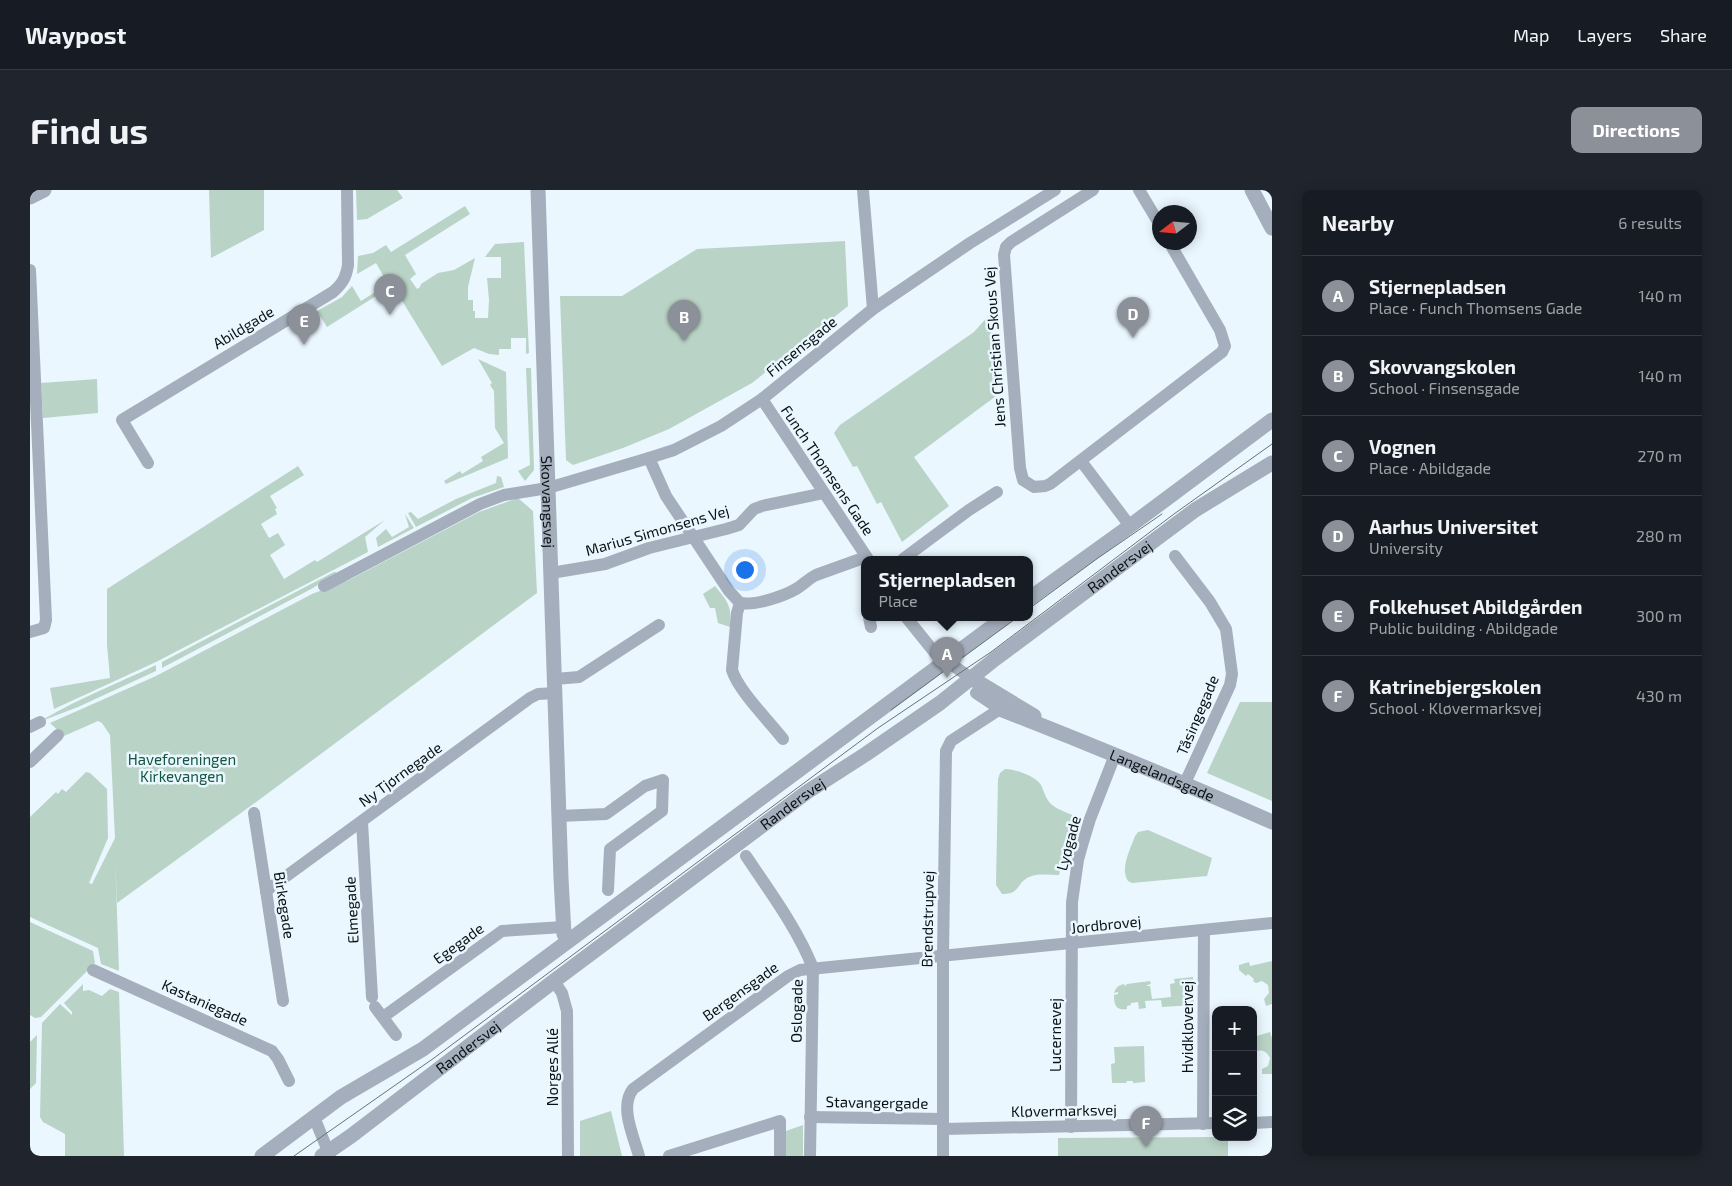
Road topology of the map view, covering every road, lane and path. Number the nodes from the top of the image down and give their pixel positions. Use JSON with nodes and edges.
{"nodes":[{"id":1,"x":44,"y":190,"type":"edge"},
{"id":2,"x":347,"y":190,"type":"edge"},
{"id":3,"x":538,"y":190,"type":"edge"},
{"id":4,"x":863,"y":190,"type":"edge"},
{"id":5,"x":1055,"y":190,"type":"edge"},
{"id":6,"x":1093,"y":190,"type":"edge"},
{"id":7,"x":1139,"y":190,"type":"edge"},
{"id":8,"x":1252,"y":190,"type":"edge"},
{"id":9,"x":30,"y":197,"type":"edge"},
{"id":10,"x":1152,"y":212,"type":"edge"},
{"id":11,"x":1268,"y":215,"type":"edge"},
{"id":12,"x":1272,"y":228,"type":"edge"},
{"id":13,"x":1175,"y":250,"type":"edge"},
{"id":14,"x":30,"y":270,"type":"edge"},
{"id":15,"x":873,"y":310,"type":"junction"},
{"id":16,"x":762,"y":398,"type":"junction"},
{"id":17,"x":1272,"y":420,"type":"edge"},
{"id":18,"x":649,"y":458,"type":"junction"},
{"id":19,"x":1081,"y":461,"type":"junction"},
{"id":20,"x":148,"y":463,"type":"dead end"},
{"id":21,"x":1272,"y":464,"type":"edge"},
{"id":22,"x":548,"y":488,"type":"junction"},
{"id":23,"x":996,"y":492,"type":"dead end"},
{"id":24,"x":824,"y":493,"type":"junction"},
{"id":25,"x":1130,"y":526,"type":"junction"},
{"id":26,"x":694,"y":538,"type":"junction"},
{"id":27,"x":866,"y":556,"type":"edge"},
{"id":28,"x":907,"y":556,"type":"edge"},
{"id":29,"x":1175,"y":556,"type":"dead end"},
{"id":30,"x":861,"y":560,"type":"edge"},
{"id":31,"x":551,"y":573,"type":"junction"},
{"id":32,"x":324,"y":586,"type":"dead end"},
{"id":33,"x":1033,"y":596,"type":"edge"},
{"id":34,"x":740,"y":603,"type":"junction"},
{"id":35,"x":909,"y":621,"type":"edge"},
{"id":36,"x":1000,"y":621,"type":"edge"},
{"id":37,"x":659,"y":625,"type":"dead end"},
{"id":38,"x":30,"y":632,"type":"edge"},
{"id":39,"x":945,"y":661,"type":"junction"},
{"id":40,"x":971,"y":678,"type":"junction"},
{"id":41,"x":556,"y":686,"type":"junction"},
{"id":42,"x":976,"y":693,"type":"dead end"},
{"id":43,"x":1000,"y":710,"type":"junction"},
{"id":44,"x":1053,"y":729,"type":"junction"},
{"id":45,"x":58,"y":735,"type":"dead end"},
{"id":46,"x":783,"y":739,"type":"dead end"},
{"id":47,"x":1115,"y":755,"type":"junction"},
{"id":48,"x":30,"y":762,"type":"edge"},
{"id":49,"x":1185,"y":783,"type":"junction"},
{"id":50,"x":254,"y":813,"type":"dead end"},
{"id":51,"x":560,"y":816,"type":"junction"},
{"id":52,"x":362,"y":822,"type":"junction"},
{"id":53,"x":1272,"y":822,"type":"edge"},
{"id":54,"x":746,"y":856,"type":"dead end"},
{"id":55,"x":608,"y":890,"type":"dead end"},
{"id":56,"x":266,"y":891,"type":"junction"},
{"id":57,"x":1272,"y":923,"type":"edge"},
{"id":58,"x":1204,"y":930,"type":"junction"},
{"id":59,"x":566,"y":934,"type":"junction"},
{"id":60,"x":1072,"y":944,"type":"junction"},
{"id":61,"x":943,"y":956,"type":"junction"},
{"id":62,"x":813,"y":968,"type":"junction"},
{"id":63,"x":93,"y":970,"type":"dead end"},
{"id":64,"x":554,"y":981,"type":"junction"},
{"id":65,"x":283,"y":1002,"type":"dead end"},
{"id":66,"x":383,"y":1018,"type":"junction"},
{"id":67,"x":396,"y":1035,"type":"dead end"},
{"id":68,"x":289,"y":1081,"type":"dead end"},
{"id":69,"x":314,"y":1117,"type":"junction"},
{"id":70,"x":810,"y":1117,"type":"junction"},
{"id":71,"x":1272,"y":1122,"type":"edge"},
{"id":72,"x":1257,"y":1123,"type":"edge"},
{"id":73,"x":943,"y":1124,"type":"junction"},
{"id":74,"x":1209,"y":1124,"type":"edge"},
{"id":75,"x":1071,"y":1126,"type":"junction"},
{"id":76,"x":327,"y":1154,"type":"edge"},
{"id":77,"x":262,"y":1156,"type":"edge"},
{"id":78,"x":564,"y":1156,"type":"edge"},
{"id":79,"x":640,"y":1156,"type":"edge"},
{"id":80,"x":669,"y":1156,"type":"edge"},
{"id":81,"x":780,"y":1156,"type":"edge"},
{"id":82,"x":810,"y":1156,"type":"edge"},
{"id":83,"x":943,"y":1156,"type":"edge"}],
"edges":[{"from":1,"to":9,"type":"street"},
{"from":2,"to":20,"type":"street","name":"Abildgade"},
{"from":3,"to":22,"type":"street","name":"Skovvangsvej"},
{"from":4,"to":15,"type":"street"},
{"from":5,"to":15,"type":"street","name":"Finsensgade"},
{"from":6,"to":19,"type":"street","name":"Jens Christian Skous Vej"},
{"from":7,"to":10,"type":"street"},
{"from":8,"to":11,"type":"street"},
{"from":11,"to":12,"type":"street"},
{"from":13,"to":19,"type":"street","name":"Jens Christian Skous Vej"},
{"from":14,"to":38,"type":"street"},
{"from":15,"to":16,"type":"street","name":"Finsensgade"},
{"from":16,"to":18,"type":"street","name":"Finsensgade"},
{"from":16,"to":24,"type":"street","name":"Funch Thomsens Gade"},
{"from":17,"to":25,"type":"street","name":"Randersvej"},
{"from":18,"to":22,"type":"street","name":"Finsensgade"},
{"from":18,"to":26,"type":"street"},
{"from":19,"to":25,"type":"street"},
{"from":21,"to":40,"type":"street","name":"Randersvej"},
{"from":22,"to":31,"type":"street","name":"Skovvangsvej"},
{"from":22,"to":32,"type":"street"},
{"from":23,"to":28,"type":"street"},
{"from":24,"to":26,"type":"street","name":"Marius Simonsens Vej"},
{"from":24,"to":27,"type":"street","name":"Funch Thomsens Gade"},
{"from":25,"to":33,"type":"street","name":"Randersvej"},
{"from":26,"to":31,"type":"street","name":"Marius Simonsens Vej"},
{"from":26,"to":34,"type":"street"},
{"from":29,"to":49,"type":"street","name":"Tåsingegade"},
{"from":30,"to":34,"type":"street"},
{"from":31,"to":41,"type":"street","name":"Skovvangsvej"},
{"from":34,"to":46,"type":"street"},
{"from":35,"to":39,"type":"street"},
{"from":36,"to":39,"type":"street","name":"Randersvej"},
{"from":37,"to":41,"type":"street","name":"Ny Tjørnegade"},
{"from":39,"to":40,"type":"street"},
{"from":39,"to":59,"type":"street","name":"Randersvej"},
{"from":40,"to":44,"type":"street","name":"Langelandsgade"},
{"from":40,"to":64,"type":"street","name":"Randersvej"},
{"from":41,"to":51,"type":"street","name":"Skovvangsvej"},
{"from":41,"to":52,"type":"street","name":"Ny Tjørnegade"},
{"from":42,"to":43,"type":"street","name":"Langelandsgade"},
{"from":43,"to":44,"type":"street","name":"Langelandsgade"},
{"from":43,"to":61,"type":"street","name":"Brendstrupvej"},
{"from":44,"to":47,"type":"street","name":"Langelandsgade"},
{"from":45,"to":48,"type":"street"},
{"from":47,"to":49,"type":"street","name":"Langelandsgade"},
{"from":47,"to":60,"type":"street","name":"Lyøgade"},
{"from":49,"to":53,"type":"street","name":"Langelandsgade"},
{"from":50,"to":56,"type":"street","name":"Birkegade"},
{"from":51,"to":55,"type":"street"},
{"from":51,"to":59,"type":"street","name":"Skovvangsvej"},
{"from":52,"to":56,"type":"street","name":"Ny Tjørnegade"},
{"from":52,"to":66,"type":"street","name":"Elmegade"},
{"from":54,"to":62,"type":"street","name":"Oslogade"},
{"from":56,"to":65,"type":"street","name":"Birkegade"},
{"from":57,"to":58,"type":"street","name":"Jordbrovej"},
{"from":58,"to":60,"type":"street","name":"Jordbrovej"},
{"from":58,"to":74,"type":"street","name":"Hvidkløvervej"},
{"from":59,"to":66,"type":"street","name":"Egegade"},
{"from":59,"to":69,"type":"street","name":"Randersvej"},
{"from":60,"to":61,"type":"street","name":"Jordbrovej"},
{"from":60,"to":75,"type":"street","name":"Lucernevej"},
{"from":61,"to":62,"type":"street","name":"Bergensgade"},
{"from":61,"to":73,"type":"street","name":"Brendstrupvej"},
{"from":62,"to":70,"type":"street","name":"Oslogade"},
{"from":62,"to":79,"type":"street","name":"Bergensgade"},
{"from":63,"to":68,"type":"street","name":"Kastaniegade"},
{"from":64,"to":76,"type":"street","name":"Randersvej"},
{"from":64,"to":78,"type":"street","name":"Norges Allé"},
{"from":66,"to":67,"type":"street"},
{"from":69,"to":76,"type":"street"},
{"from":69,"to":77,"type":"street","name":"Randersvej"},
{"from":70,"to":73,"type":"street","name":"Stavangergade"},
{"from":70,"to":82,"type":"street","name":"Oslogade"},
{"from":71,"to":72,"type":"street"},
{"from":73,"to":75,"type":"street","name":"Kløvermarksvej"},
{"from":73,"to":83,"type":"street","name":"Brendstrupvej"},
{"from":74,"to":75,"type":"street","name":"Kløvermarksvej"},
{"from":80,"to":81,"type":"street"}]}
